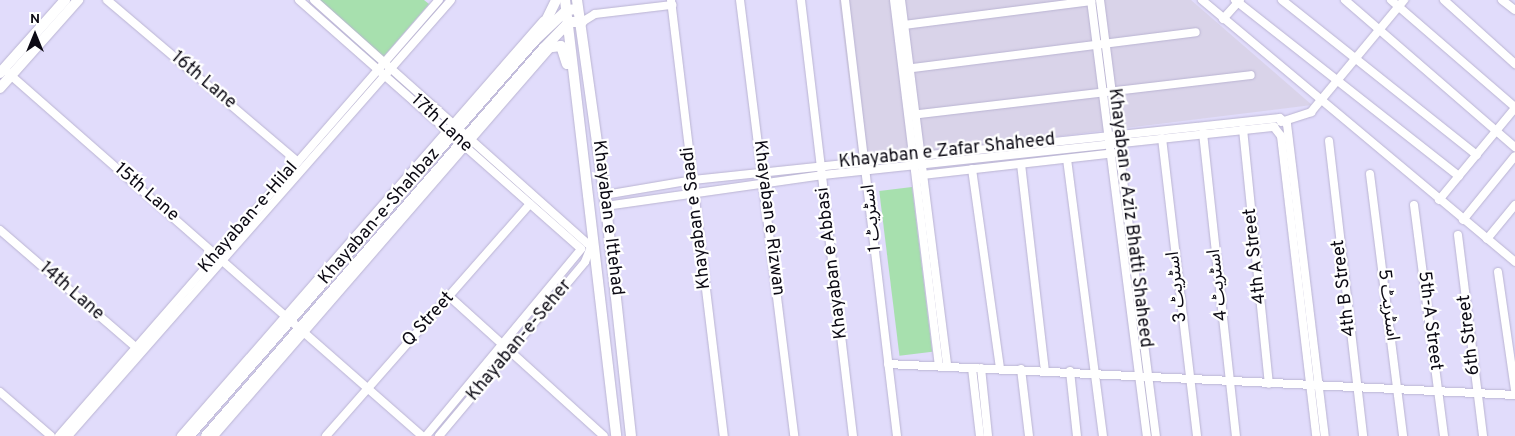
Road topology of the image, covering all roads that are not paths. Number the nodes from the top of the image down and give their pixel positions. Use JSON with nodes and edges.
{"nodes":[{"id":1,"x":65,"y":0,"type":"edge"},
{"id":2,"x":78,"y":0,"type":"edge"},
{"id":3,"x":107,"y":0,"type":"edge"},
{"id":4,"x":299,"y":0,"type":"edge"},
{"id":5,"x":314,"y":0,"type":"edge"},
{"id":6,"x":439,"y":0,"type":"edge"},
{"id":7,"x":450,"y":0,"type":"edge"},
{"id":8,"x":740,"y":0,"type":"edge"},
{"id":9,"x":801,"y":0,"type":"edge"},
{"id":10,"x":845,"y":0,"type":"edge"},
{"id":11,"x":894,"y":0,"type":"edge"},
{"id":12,"x":900,"y":0,"type":"edge"},
{"id":13,"x":1094,"y":0,"type":"edge"},
{"id":14,"x":1202,"y":0,"type":"edge"},
{"id":15,"x":1282,"y":0,"type":"edge"},
{"id":16,"x":1345,"y":0,"type":"edge"},
{"id":17,"x":1391,"y":0,"type":"edge"},
{"id":18,"x":1444,"y":0,"type":"edge"},
{"id":19,"x":1502,"y":0,"type":"edge"},
{"id":20,"x":1238,"y":1,"type":"edge"},
{"id":21,"x":671,"y":2,"type":"edge"},
{"id":22,"x":1402,"y":3,"type":"edge"},
{"id":23,"x":577,"y":4,"type":"edge"},
{"id":24,"x":554,"y":5,"type":"edge"},
{"id":25,"x":566,"y":5,"type":"edge"},
{"id":26,"x":1515,"y":10,"type":"edge"},
{"id":27,"x":595,"y":14,"type":"junction"},
{"id":28,"x":1223,"y":19,"type":"junction"},
{"id":29,"x":568,"y":22,"type":"junction"},
{"id":30,"x":582,"y":22,"type":"junction"},
{"id":31,"x":904,"y":24,"type":"junction"},
{"id":32,"x":1381,"y":28,"type":"junction"},
{"id":33,"x":1196,"y":32,"type":"dead end"},
{"id":34,"x":535,"y":40,"type":"junction"},
{"id":35,"x":554,"y":45,"type":"junction"},
{"id":36,"x":1102,"y":45,"type":"junction"},
{"id":37,"x":543,"y":49,"type":"junction"},
{"id":38,"x":1355,"y":59,"type":"junction"},
{"id":39,"x":387,"y":61,"type":"junction"},
{"id":40,"x":1515,"y":64,"type":"edge"},
{"id":41,"x":394,"y":67,"type":"junction"},
{"id":42,"x":380,"y":69,"type":"junction"},
{"id":43,"x":906,"y":69,"type":"junction"},
{"id":44,"x":3,"y":71,"type":"edge"},
{"id":45,"x":387,"y":75,"type":"junction"},
{"id":46,"x":1251,"y":75,"type":"dead end"},
{"id":47,"x":1338,"y":78,"type":"junction"},
{"id":48,"x":576,"y":83,"type":"junction"},
{"id":49,"x":0,"y":88,"type":"edge"},
{"id":50,"x":1114,"y":91,"type":"junction"},
{"id":51,"x":1104,"y":92,"type":"junction"},
{"id":52,"x":1321,"y":100,"type":"junction"},
{"id":53,"x":1515,"y":107,"type":"edge"},
{"id":54,"x":912,"y":115,"type":"junction"},
{"id":55,"x":1285,"y":122,"type":"junction"},
{"id":56,"x":454,"y":128,"type":"junction"},
{"id":57,"x":1277,"y":128,"type":"junction"},
{"id":58,"x":1244,"y":129,"type":"junction"},
{"id":59,"x":1120,"y":132,"type":"junction"},
{"id":60,"x":1498,"y":132,"type":"junction"},
{"id":61,"x":1203,"y":133,"type":"junction"},
{"id":62,"x":1111,"y":134,"type":"junction"},
{"id":63,"x":472,"y":138,"type":"junction"},
{"id":64,"x":1162,"y":138,"type":"junction"},
{"id":65,"x":1329,"y":141,"type":"dead end"},
{"id":66,"x":1121,"y":142,"type":"junction"},
{"id":67,"x":1112,"y":143,"type":"junction"},
{"id":68,"x":465,"y":147,"type":"junction"},
{"id":69,"x":1515,"y":147,"type":"edge"},
{"id":70,"x":1114,"y":153,"type":"junction"},
{"id":71,"x":1477,"y":155,"type":"junction"},
{"id":72,"x":1515,"y":156,"type":"edge"},
{"id":73,"x":1067,"y":159,"type":"junction"},
{"id":74,"x":918,"y":161,"type":"junction"},
{"id":75,"x":298,"y":162,"type":"junction"},
{"id":76,"x":1020,"y":164,"type":"junction"},
{"id":77,"x":824,"y":166,"type":"junction"},
{"id":78,"x":863,"y":166,"type":"junction"},
{"id":79,"x":972,"y":169,"type":"junction"},
{"id":80,"x":762,"y":173,"type":"junction"},
{"id":81,"x":1370,"y":174,"type":"dead end"},
{"id":82,"x":825,"y":175,"type":"junction"},
{"id":83,"x":925,"y":175,"type":"junction"},
{"id":84,"x":916,"y":176,"type":"junction"},
{"id":85,"x":1459,"y":176,"type":"junction"},
{"id":86,"x":693,"y":180,"type":"junction"},
{"id":87,"x":764,"y":183,"type":"junction"},
{"id":88,"x":694,"y":191,"type":"junction"},
{"id":89,"x":605,"y":195,"type":"junction"},
{"id":90,"x":1439,"y":200,"type":"junction"},
{"id":91,"x":530,"y":204,"type":"junction"},
{"id":92,"x":1414,"y":205,"type":"dead end"},
{"id":93,"x":1515,"y":205,"type":"edge"},
{"id":94,"x":606,"y":206,"type":"junction"},
{"id":95,"x":1463,"y":220,"type":"junction"},
{"id":96,"x":0,"y":230,"type":"edge"},
{"id":97,"x":1458,"y":235,"type":"dead end"},
{"id":98,"x":1486,"y":239,"type":"junction"},
{"id":99,"x":592,"y":245,"type":"junction"},
{"id":100,"x":581,"y":249,"type":"junction"},
{"id":101,"x":221,"y":256,"type":"junction"},
{"id":102,"x":1514,"y":258,"type":"edge"},
{"id":103,"x":1498,"y":272,"type":"dead end"},
{"id":104,"x":450,"y":297,"type":"junction"},
{"id":105,"x":289,"y":318,"type":"junction"},
{"id":106,"x":303,"y":331,"type":"junction"},
{"id":107,"x":504,"y":343,"type":"junction"},
{"id":108,"x":139,"y":350,"type":"junction"},
{"id":109,"x":512,"y":350,"type":"junction"},
{"id":110,"x":888,"y":364,"type":"junction"},
{"id":111,"x":943,"y":366,"type":"junction"},
{"id":112,"x":977,"y":368,"type":"junction"},
{"id":113,"x":1000,"y":368,"type":"junction"},
{"id":114,"x":1021,"y":369,"type":"junction"},
{"id":115,"x":1045,"y":370,"type":"junction"},
{"id":116,"x":1070,"y":371,"type":"junction"},
{"id":117,"x":1095,"y":372,"type":"junction"},
{"id":118,"x":1140,"y":376,"type":"junction"},
{"id":119,"x":1150,"y":376,"type":"junction"},
{"id":120,"x":1189,"y":379,"type":"junction"},
{"id":121,"x":1229,"y":382,"type":"junction"},
{"id":122,"x":1269,"y":384,"type":"junction"},
{"id":123,"x":1310,"y":386,"type":"junction"},
{"id":124,"x":1319,"y":386,"type":"junction"},
{"id":125,"x":1357,"y":388,"type":"junction"},
{"id":126,"x":368,"y":389,"type":"junction"},
{"id":127,"x":1398,"y":390,"type":"junction"},
{"id":128,"x":1515,"y":390,"type":"edge"},
{"id":129,"x":0,"y":392,"type":"edge"},
{"id":130,"x":1438,"y":392,"type":"junction"},
{"id":131,"x":1477,"y":394,"type":"junction"},
{"id":132,"x":1515,"y":395,"type":"edge"},
{"id":133,"x":51,"y":436,"type":"edge"},
{"id":134,"x":59,"y":436,"type":"edge"},
{"id":135,"x":68,"y":436,"type":"edge"},
{"id":136,"x":181,"y":436,"type":"edge"},
{"id":137,"x":189,"y":436,"type":"edge"},
{"id":138,"x":206,"y":436,"type":"edge"},
{"id":139,"x":214,"y":436,"type":"edge"},
{"id":140,"x":326,"y":436,"type":"edge"},
{"id":141,"x":422,"y":436,"type":"edge"},
{"id":142,"x":426,"y":436,"type":"edge"},
{"id":143,"x":439,"y":436,"type":"edge"},
{"id":144,"x":604,"y":436,"type":"edge"},
{"id":145,"x":616,"y":436,"type":"edge"},
{"id":146,"x":631,"y":436,"type":"edge"},
{"id":147,"x":724,"y":436,"type":"edge"},
{"id":148,"x":794,"y":436,"type":"edge"},
{"id":149,"x":853,"y":436,"type":"edge"},
{"id":150,"x":897,"y":436,"type":"edge"},
{"id":151,"x":980,"y":436,"type":"edge"},
{"id":152,"x":988,"y":436,"type":"edge"},
{"id":153,"x":1029,"y":436,"type":"edge"},
{"id":154,"x":1077,"y":436,"type":"edge"},
{"id":155,"x":1103,"y":436,"type":"edge"},
{"id":156,"x":1147,"y":436,"type":"edge"},
{"id":157,"x":1156,"y":436,"type":"edge"},
{"id":158,"x":1196,"y":436,"type":"edge"},
{"id":159,"x":1236,"y":436,"type":"edge"},
{"id":160,"x":1316,"y":436,"type":"edge"},
{"id":161,"x":1325,"y":436,"type":"edge"},
{"id":162,"x":1363,"y":436,"type":"edge"},
{"id":163,"x":1403,"y":436,"type":"edge"},
{"id":164,"x":1444,"y":436,"type":"edge"},
{"id":165,"x":1482,"y":436,"type":"edge"}],
"edges":[{"from":1,"to":44,"type":"main road"},
{"from":2,"to":44,"type":"main road"},
{"from":3,"to":75,"type":"street","name":"16th Lane"},
{"from":4,"to":42,"type":"street","name":"17th Lane"},
{"from":5,"to":39,"type":"street","name":"17th Lane"},
{"from":6,"to":39,"type":"street","name":"Khayaban-e-Hilal"},
{"from":7,"to":41,"type":"street"},
{"from":8,"to":80,"type":"street","name":"Khayaban e Rizwan"},
{"from":9,"to":77,"type":"street","name":"Khayaban e Abbasi"},
{"from":10,"to":78,"type":"street","name":"اسٹریٹ 1"},
{"from":11,"to":43,"type":"street"},
{"from":12,"to":31,"type":"street"},
{"from":13,"to":31,"type":"street"},
{"from":13,"to":36,"type":"street","name":"Khayaban e Aziz Bhatti Shaheed"},
{"from":14,"to":28,"type":"street"},
{"from":15,"to":38,"type":"street"},
{"from":16,"to":32,"type":"street"},
{"from":17,"to":22,"type":"street"},
{"from":18,"to":40,"type":"street"},
{"from":19,"to":26,"type":"street"},
{"from":20,"to":28,"type":"street"},
{"from":20,"to":47,"type":"street"},
{"from":21,"to":27,"type":"street"},
{"from":21,"to":86,"type":"street","name":"Khayaban e Saadi"},
{"from":22,"to":32,"type":"street"},
{"from":22,"to":53,"type":"street"},
{"from":23,"to":25,"type":"main road"},
{"from":23,"to":27,"type":"street"},
{"from":23,"to":30,"type":"main road","name":"Khayaban e Ittehad"},
{"from":24,"to":34,"type":"main road"},
{"from":24,"to":56,"type":"street"},
{"from":25,"to":29,"type":"main road","name":"Khayaban e Ittehad"},
{"from":25,"to":34,"type":"main road","name":"Khayaban-e-Shahbaz"},
{"from":27,"to":30,"type":"street"},
{"from":28,"to":52,"type":"street"},
{"from":29,"to":30,"type":"main road"},
{"from":29,"to":37,"type":"main road","name":"Khayaban-e-Shahbaz"},
{"from":29,"to":48,"type":"main road","name":"Khayaban e Ittehad"},
{"from":30,"to":89,"type":"main road","name":"Khayaban e Ittehad"},
{"from":31,"to":43,"type":"street"},
{"from":32,"to":38,"type":"street"},
{"from":32,"to":60,"type":"street"},
{"from":33,"to":36,"type":"street"},
{"from":34,"to":56,"type":"main road","name":"Khayaban-e-Shahbaz"},
{"from":35,"to":37,"type":"main road"},
{"from":35,"to":48,"type":"main road"},
{"from":35,"to":63,"type":"street"},
{"from":36,"to":43,"type":"street"},
{"from":36,"to":50,"type":"street","name":"Khayaban e Aziz Bhatti Shaheed"},
{"from":36,"to":51,"type":"street","name":"Khayaban e Aziz Bhatti Shaheed"},
{"from":37,"to":63,"type":"main road","name":"Khayaban-e-Shahbaz"},
{"from":38,"to":47,"type":"street"},
{"from":38,"to":71,"type":"street"},
{"from":39,"to":41,"type":"street","name":"17th Lane"},
{"from":39,"to":42,"type":"street","name":"Khayaban-e-Hilal"},
{"from":41,"to":45,"type":"street"},
{"from":41,"to":56,"type":"street","name":"17th Lane"},
{"from":42,"to":45,"type":"street","name":"17th Lane"},
{"from":42,"to":75,"type":"street","name":"Khayaban-e-Hilal"},
{"from":43,"to":54,"type":"street"},
{"from":44,"to":49,"type":"main road"},
{"from":44,"to":101,"type":"street","name":"15th Lane"},
{"from":45,"to":56,"type":"street","name":"17th Lane"},
{"from":45,"to":101,"type":"street"},
{"from":46,"to":50,"type":"street"},
{"from":47,"to":52,"type":"street"},
{"from":47,"to":85,"type":"street"},
{"from":48,"to":99,"type":"main road","name":"Khayaban e Ittehad"},
{"from":50,"to":51,"type":"street"},
{"from":50,"to":59,"type":"street","name":"Khayaban e Aziz Bhatti Shaheed"},
{"from":51,"to":54,"type":"street"},
{"from":51,"to":62,"type":"street","name":"Khayaban e Aziz Bhatti Shaheed"},
{"from":52,"to":55,"type":"street"},
{"from":52,"to":90,"type":"street"},
{"from":53,"to":60,"type":"street"},
{"from":54,"to":74,"type":"street"},
{"from":55,"to":57,"type":"street"},
{"from":55,"to":59,"type":"street","name":"Khayaban e Zafar Shaheed"},
{"from":55,"to":124,"type":"street"},
{"from":56,"to":63,"type":"street","name":"17th Lane"},
{"from":56,"to":68,"type":"street","name":"17th Lane"},
{"from":56,"to":105,"type":"main road","name":"Khayaban-e-Shahbaz"},
{"from":57,"to":58,"type":"street"},
{"from":57,"to":123,"type":"street"},
{"from":58,"to":61,"type":"street"},
{"from":58,"to":122,"type":"street","name":"4th A Street"},
{"from":59,"to":62,"type":"street","name":"Khayaban e Zafar Shaheed"},
{"from":59,"to":66,"type":"street","name":"Khayaban e Aziz Bhatti Shaheed"},
{"from":60,"to":69,"type":"street"},
{"from":60,"to":71,"type":"street"},
{"from":61,"to":64,"type":"street"},
{"from":61,"to":121,"type":"street","name":"اسٹریٹ 4"},
{"from":62,"to":67,"type":"street","name":"Khayaban e Aziz Bhatti Shaheed"},
{"from":62,"to":74,"type":"street","name":"Khayaban e Zafar Shaheed"},
{"from":63,"to":68,"type":"main road","name":"Khayaban-e-Shahbaz"},
{"from":63,"to":99,"type":"street","name":"17th Lane"},
{"from":64,"to":66,"type":"street"},
{"from":64,"to":120,"type":"street","name":"اسٹریٹ 3"},
{"from":65,"to":125,"type":"street","name":"4th B Street"},
{"from":66,"to":67,"type":"street"},
{"from":66,"to":119,"type":"street","name":"Khayaban e Aziz Bhatti Shaheed"},
{"from":67,"to":70,"type":"street","name":"Khayaban e Aziz Bhatti Shaheed"},
{"from":67,"to":74,"type":"street"},
{"from":68,"to":91,"type":"street","name":"17th Lane"},
{"from":68,"to":106,"type":"main road","name":"Khayaban-e-Shahbaz"},
{"from":70,"to":73,"type":"street"},
{"from":70,"to":118,"type":"street","name":"Khayaban e Aziz Bhatti Shaheed"},
{"from":71,"to":85,"type":"street"},
{"from":72,"to":95,"type":"street"},
{"from":73,"to":76,"type":"street"},
{"from":73,"to":117,"type":"street"},
{"from":74,"to":78,"type":"street"},
{"from":74,"to":83,"type":"street"},
{"from":74,"to":84,"type":"street"},
{"from":75,"to":101,"type":"street","name":"Khayaban-e-Hilal"},
{"from":76,"to":79,"type":"street"},
{"from":76,"to":115,"type":"street"},
{"from":77,"to":78,"type":"street","name":"Khayaban e Zafar Shaheed"},
{"from":77,"to":80,"type":"street","name":"Khayaban e Zafar Shaheed"},
{"from":77,"to":82,"type":"street","name":"Khayaban e Abbasi"},
{"from":78,"to":82,"type":"street"},
{"from":78,"to":110,"type":"street","name":"اسٹریٹ 1"},
{"from":79,"to":83,"type":"street"},
{"from":79,"to":113,"type":"street"},
{"from":80,"to":86,"type":"street","name":"Khayaban e Zafar Shaheed"},
{"from":80,"to":87,"type":"street","name":"Khayaban e Rizwan"},
{"from":81,"to":127,"type":"street","name":"اسٹریٹ 5"},
{"from":82,"to":87,"type":"street"},
{"from":82,"to":149,"type":"street","name":"Khayaban e Abbasi"},
{"from":83,"to":84,"type":"street"},
{"from":83,"to":111,"type":"street"},
{"from":84,"to":111,"type":"street"},
{"from":85,"to":90,"type":"street"},
{"from":86,"to":88,"type":"street","name":"Khayaban e Saadi"},
{"from":86,"to":89,"type":"street","name":"Khayaban e Zafar Shaheed"},
{"from":87,"to":88,"type":"street"},
{"from":87,"to":148,"type":"street","name":"Khayaban e Rizwan"},
{"from":88,"to":94,"type":"street"},
{"from":88,"to":147,"type":"street","name":"Khayaban e Saadi"},
{"from":89,"to":94,"type":"main road","name":"Khayaban e Ittehad"},
{"from":90,"to":95,"type":"street"},
{"from":91,"to":100,"type":"street","name":"17th Lane"},
{"from":91,"to":104,"type":"street","name":"Q Street"},
{"from":92,"to":130,"type":"street","name":"5th-A Street"},
{"from":93,"to":98,"type":"street"},
{"from":94,"to":146,"type":"main road","name":"Khayaban e Ittehad"},
{"from":95,"to":98,"type":"street"},
{"from":96,"to":108,"type":"street","name":"14th Lane"},
{"from":97,"to":131,"type":"street","name":"6th Street"},
{"from":98,"to":102,"type":"street"},
{"from":99,"to":100,"type":"street"},
{"from":99,"to":109,"type":"street","name":"Khayaban-e-Seher"},
{"from":99,"to":145,"type":"main road","name":"Khayaban e Ittehad"},
{"from":100,"to":107,"type":"street","name":"Khayaban-e-Seher"},
{"from":101,"to":105,"type":"street","name":"15th Lane"},
{"from":101,"to":108,"type":"street","name":"Khayaban-e-Hilal"},
{"from":103,"to":128,"type":"street"},
{"from":104,"to":107,"type":"street"},
{"from":104,"to":126,"type":"street","name":"Q Street"},
{"from":105,"to":106,"type":"street","name":"15th Lane"},
{"from":105,"to":136,"type":"street"},
{"from":105,"to":137,"type":"main road","name":"Khayaban-e-Shahbaz"},
{"from":106,"to":126,"type":"street"},
{"from":106,"to":138,"type":"main road","name":"Khayaban-e-Shahbaz"},
{"from":106,"to":139,"type":"street"},
{"from":107,"to":109,"type":"street"},
{"from":107,"to":142,"type":"street","name":"Khayaban-e-Seher"},
{"from":108,"to":134,"type":"street","name":"Khayaban-e-Hilal"},
{"from":108,"to":135,"type":"street"},
{"from":109,"to":143,"type":"street","name":"Khayaban-e-Seher"},
{"from":109,"to":144,"type":"street"},
{"from":110,"to":111,"type":"street"},
{"from":110,"to":150,"type":"street","name":"اسٹریٹ 1"},
{"from":111,"to":112,"type":"street"},
{"from":112,"to":113,"type":"street"},
{"from":112,"to":151,"type":"street"},
{"from":112,"to":152,"type":"street"},
{"from":113,"to":114,"type":"street"},
{"from":114,"to":115,"type":"street"},
{"from":114,"to":153,"type":"street"},
{"from":115,"to":116,"type":"street"},
{"from":116,"to":117,"type":"street"},
{"from":116,"to":154,"type":"street"},
{"from":117,"to":118,"type":"street"},
{"from":117,"to":155,"type":"street"},
{"from":118,"to":119,"type":"street"},
{"from":118,"to":156,"type":"street","name":"Khayaban e Aziz Bhatti Shaheed"},
{"from":119,"to":120,"type":"street"},
{"from":119,"to":157,"type":"street","name":"Khayaban e Aziz Bhatti Shaheed"},
{"from":120,"to":121,"type":"street"},
{"from":120,"to":158,"type":"street","name":"اسٹریٹ 3"},
{"from":121,"to":122,"type":"street"},
{"from":121,"to":159,"type":"street","name":"اسٹریٹ 4"},
{"from":122,"to":123,"type":"street"},
{"from":123,"to":124,"type":"street"},
{"from":123,"to":160,"type":"street"},
{"from":124,"to":125,"type":"street"},
{"from":124,"to":161,"type":"street"},
{"from":125,"to":127,"type":"street"},
{"from":125,"to":162,"type":"street","name":"4th B Street"},
{"from":126,"to":140,"type":"street","name":"Q Street"},
{"from":126,"to":141,"type":"street"},
{"from":127,"to":130,"type":"street"},
{"from":127,"to":163,"type":"street","name":"اسٹریٹ 5"},
{"from":129,"to":133,"type":"street"},
{"from":130,"to":131,"type":"street"},
{"from":130,"to":164,"type":"street","name":"5th-A Street"},
{"from":131,"to":132,"type":"street"},
{"from":131,"to":165,"type":"street","name":"6th Street"}]}
